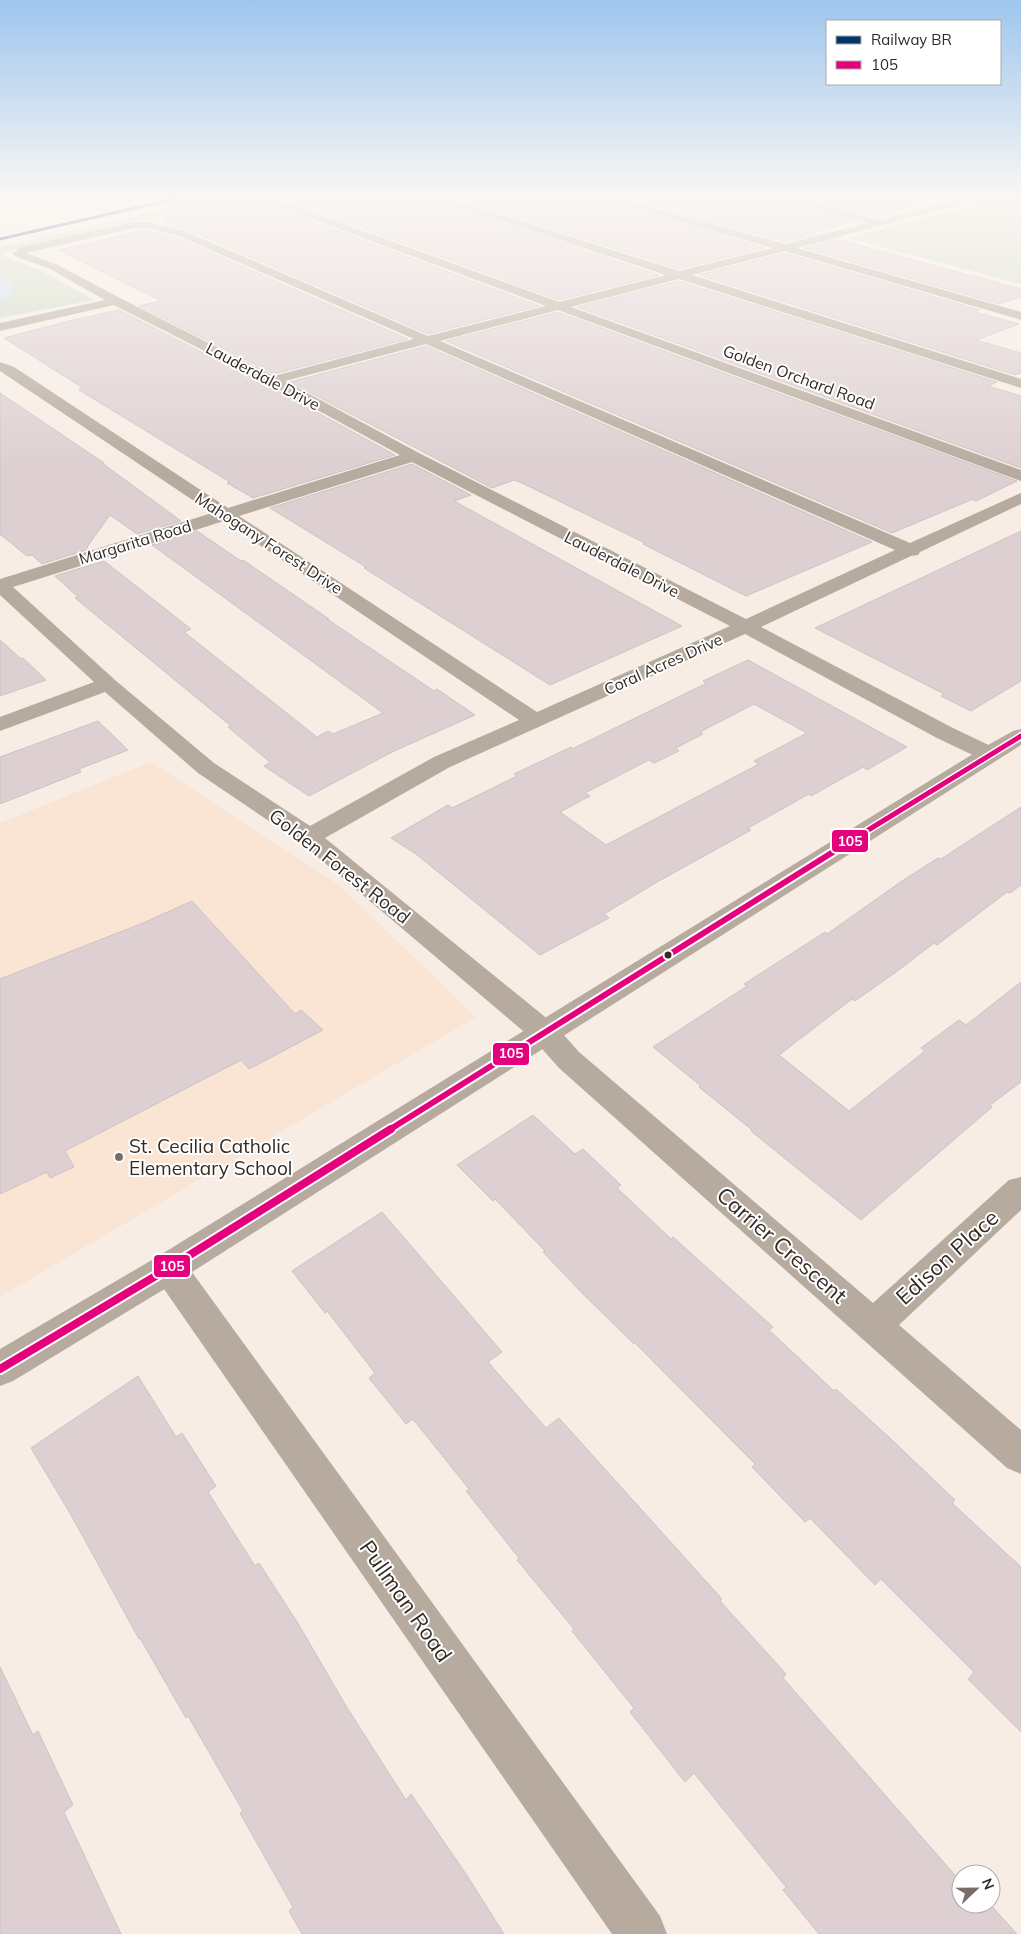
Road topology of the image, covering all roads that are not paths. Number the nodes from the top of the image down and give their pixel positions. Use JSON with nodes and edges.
{"nodes":[{"id":1,"x":91,"y":287,"type":"edge"},
{"id":2,"x":303,"y":287,"type":"edge"},
{"id":3,"x":507,"y":287,"type":"edge"},
{"id":4,"x":632,"y":287,"type":"edge"},
{"id":5,"x":718,"y":287,"type":"edge"},
{"id":6,"x":921,"y":287,"type":"edge"},
{"id":7,"x":116,"y":301,"type":"junction"},
{"id":8,"x":558,"y":306,"type":"junction"},
{"id":9,"x":1021,"y":316,"type":"edge"},
{"id":10,"x":0,"y":327,"type":"edge"},
{"id":11,"x":425,"y":341,"type":"junction"},
{"id":12,"x":0,"y":366,"type":"edge"},
{"id":13,"x":273,"y":380,"type":"junction"},
{"id":14,"x":1021,"y":384,"type":"edge"},
{"id":15,"x":413,"y":456,"type":"junction"},
{"id":16,"x":1021,"y":476,"type":"edge"},
{"id":17,"x":1021,"y":498,"type":"edge"},
{"id":18,"x":226,"y":514,"type":"junction"},
{"id":19,"x":912,"y":551,"type":"junction"},
{"id":20,"x":0,"y":585,"type":"edge"},
{"id":21,"x":744,"y":627,"type":"junction"},
{"id":22,"x":108,"y":684,"type":"junction"},
{"id":23,"x":536,"y":721,"type":"junction"},
{"id":24,"x":0,"y":724,"type":"edge"},
{"id":25,"x":1021,"y":736,"type":"edge"},
{"id":26,"x":989,"y":754,"type":"junction"},
{"id":27,"x":309,"y":837,"type":"junction"},
{"id":28,"x":545,"y":1033,"type":"junction"},
{"id":29,"x":1021,"y":1190,"type":"edge"},
{"id":30,"x":169,"y":1268,"type":"junction"},
{"id":31,"x":874,"y":1325,"type":"junction"},
{"id":32,"x":0,"y":1369,"type":"edge"},
{"id":33,"x":1021,"y":1455,"type":"edge"},
{"id":34,"x":642,"y":1934,"type":"edge"}],
"edges":[{"from":1,"to":7,"type":"street","name":"Lauderdale Drive"},
{"from":2,"to":11,"type":"street","name":"Lauderdale Drive"},
{"from":3,"to":8,"type":"street","name":"Golden Orchard Road"},
{"from":4,"to":8,"type":"street"},
{"from":5,"to":14,"type":"street"},
{"from":6,"to":9,"type":"street"},
{"from":7,"to":10,"type":"street"},
{"from":7,"to":13,"type":"street","name":"Lauderdale Drive"},
{"from":8,"to":11,"type":"street"},
{"from":8,"to":16,"type":"street","name":"Golden Orchard Road"},
{"from":11,"to":13,"type":"street"},
{"from":11,"to":19,"type":"street","name":"Lauderdale Drive"},
{"from":12,"to":18,"type":"street","name":"Mahogany Forest Drive"},
{"from":13,"to":15,"type":"street","name":"Lauderdale Drive"},
{"from":15,"to":18,"type":"street","name":"Margarita Road"},
{"from":15,"to":21,"type":"street","name":"Lauderdale Drive"},
{"from":17,"to":19,"type":"street","name":"Coral Acres Drive"},
{"from":18,"to":20,"type":"street","name":"Margarita Road"},
{"from":18,"to":23,"type":"street","name":"Mahogany Forest Drive"},
{"from":19,"to":21,"type":"street","name":"Coral Acres Drive"},
{"from":20,"to":22,"type":"street","name":"Golden Forest Road"},
{"from":21,"to":23,"type":"street","name":"Coral Acres Drive"},
{"from":21,"to":26,"type":"street","name":"Lauderdale Drive"},
{"from":22,"to":24,"type":"street"},
{"from":22,"to":27,"type":"street","name":"Golden Forest Road"},
{"from":23,"to":27,"type":"street","name":"Coral Acres Drive"},
{"from":25,"to":26,"type":"street"},
{"from":26,"to":28,"type":"street"},
{"from":27,"to":28,"type":"street","name":"Golden Forest Road"},
{"from":28,"to":30,"type":"street"},
{"from":28,"to":31,"type":"street","name":"Carrier Crescent"},
{"from":29,"to":31,"type":"street","name":"Edison Place"},
{"from":30,"to":32,"type":"street"},
{"from":30,"to":34,"type":"street","name":"Pullman Road"},
{"from":31,"to":33,"type":"street","name":"Carrier Crescent"}]}
